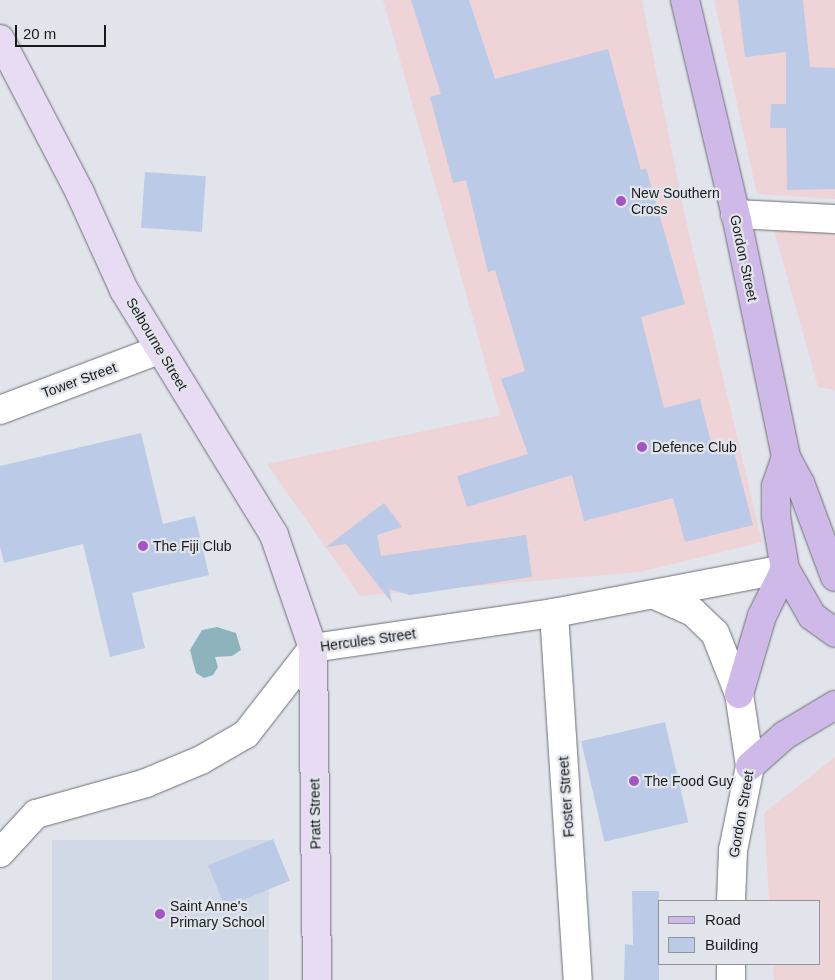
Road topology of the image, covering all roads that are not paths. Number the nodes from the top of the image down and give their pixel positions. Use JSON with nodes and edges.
{"nodes":[{"id":1,"x":685,"y":0,"type":"edge"},
{"id":2,"x":0,"y":39,"type":"edge"},
{"id":3,"x":735,"y":214,"type":"junction"},
{"id":4,"x":835,"y":219,"type":"edge"},
{"id":5,"x":159,"y":350,"type":"junction"},
{"id":6,"x":0,"y":410,"type":"edge"},
{"id":7,"x":786,"y":458,"type":"junction"},
{"id":8,"x":785,"y":569,"type":"junction"},
{"id":9,"x":835,"y":577,"type":"edge"},
{"id":10,"x":657,"y":596,"type":"junction"},
{"id":11,"x":554,"y":613,"type":"junction"},
{"id":12,"x":835,"y":633,"type":"edge"},
{"id":13,"x":314,"y":648,"type":"junction"},
{"id":14,"x":739,"y":694,"type":"junction"},
{"id":15,"x":835,"y":705,"type":"edge"},
{"id":16,"x":750,"y":766,"type":"junction"},
{"id":17,"x":0,"y":852,"type":"edge"},
{"id":18,"x":731,"y":900,"type":"edge"},
{"id":19,"x":730,"y":965,"type":"edge"},
{"id":20,"x":317,"y":980,"type":"edge"},
{"id":21,"x":578,"y":980,"type":"edge"},
{"id":22,"x":731,"y":980,"type":"edge"}],
"edges":[{"from":1,"to":3,"type":"main road","name":"Gordon Street"},
{"from":2,"to":5,"type":"main road","name":"Selbourne Street"},
{"from":3,"to":4,"type":"street"},
{"from":3,"to":7,"type":"main road","name":"Gordon Street"},
{"from":5,"to":6,"type":"street","name":"Tower Street"},
{"from":5,"to":13,"type":"main road","name":"Selbourne Street"},
{"from":7,"to":8,"type":"main road"},
{"from":7,"to":9,"type":"main road","name":"Gordon Street"},
{"from":8,"to":10,"type":"street"},
{"from":8,"to":12,"type":"main road"},
{"from":8,"to":14,"type":"main road"},
{"from":10,"to":11,"type":"street","name":"Hercules Street"},
{"from":10,"to":14,"type":"street","name":"Gordon Street"},
{"from":11,"to":13,"type":"street","name":"Hercules Street"},
{"from":11,"to":21,"type":"street","name":"Foster Street"},
{"from":13,"to":17,"type":"street","name":"Hercules Street"},
{"from":13,"to":20,"type":"main road","name":"Pratt Street"},
{"from":14,"to":16,"type":"street","name":"Gordon Street"},
{"from":15,"to":16,"type":"main road"},
{"from":16,"to":18,"type":"street","name":"Gordon Street"},
{"from":19,"to":22,"type":"street"}]}
